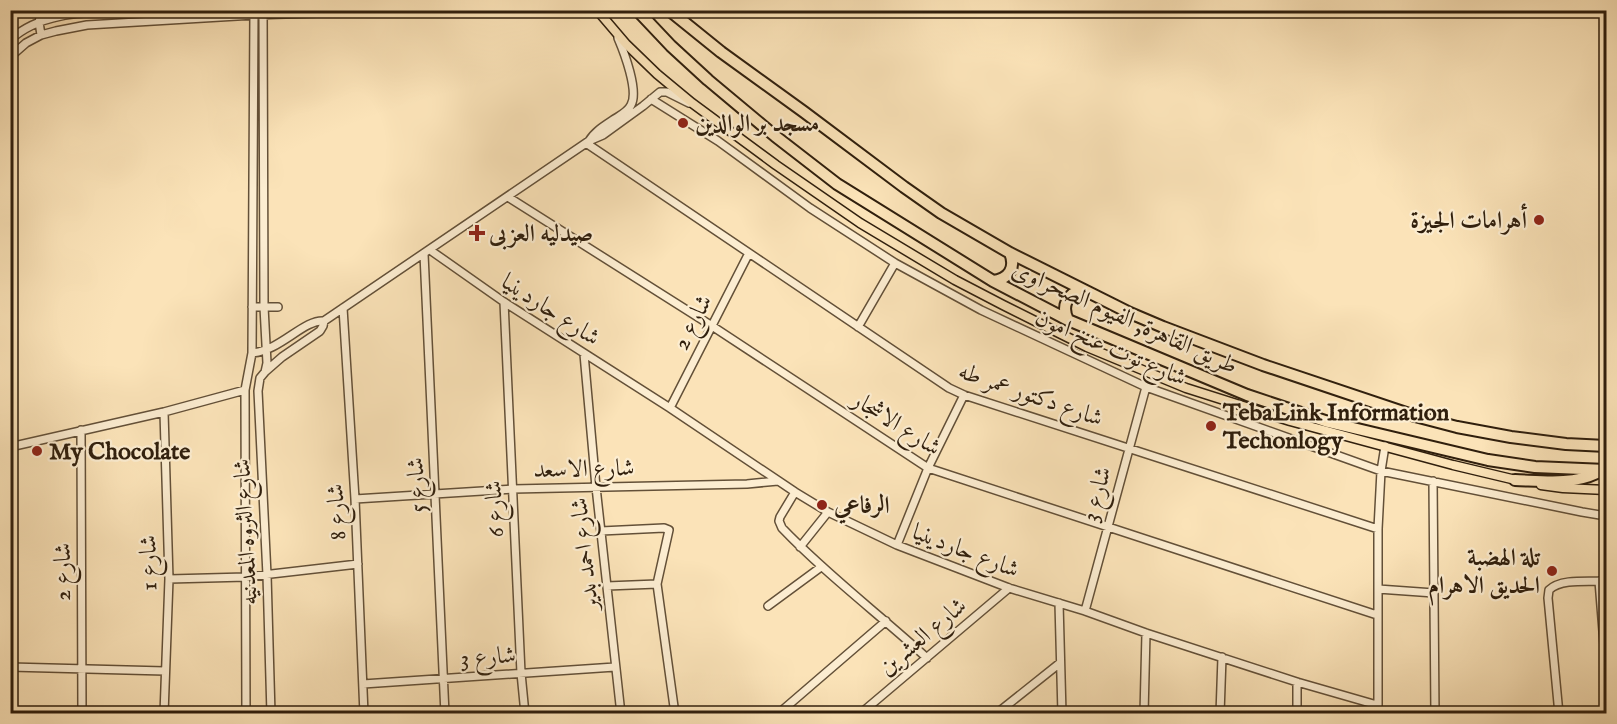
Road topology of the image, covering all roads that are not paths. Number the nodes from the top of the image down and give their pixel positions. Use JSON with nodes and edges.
{"nodes":[{"id":1,"x":42,"y":10,"type":"edge"},
{"id":2,"x":141,"y":10,"type":"edge"},
{"id":3,"x":411,"y":10,"type":"edge"},
{"id":4,"x":597,"y":10,"type":"edge"},
{"id":5,"x":637,"y":10,"type":"edge"},
{"id":6,"x":669,"y":10,"type":"edge"},
{"id":7,"x":254,"y":13,"type":"edge"},
{"id":8,"x":263,"y":13,"type":"edge"},
{"id":9,"x":39,"y":22,"type":"junction"},
{"id":10,"x":617,"y":34,"type":"junction"},
{"id":11,"x":41,"y":35,"type":"junction"},
{"id":12,"x":10,"y":40,"type":"edge"},
{"id":13,"x":10,"y":57,"type":"edge"},
{"id":14,"x":651,"y":99,"type":"junction"},
{"id":15,"x":692,"y":103,"type":"junction"},
{"id":16,"x":588,"y":142,"type":"junction"},
{"id":17,"x":508,"y":197,"type":"junction"},
{"id":18,"x":427,"y":252,"type":"junction"},
{"id":19,"x":749,"y":253,"type":"junction"},
{"id":20,"x":1010,"y":253,"type":"junction"},
{"id":21,"x":895,"y":263,"type":"junction"},
{"id":22,"x":993,"y":281,"type":"junction"},
{"id":23,"x":1083,"y":290,"type":"junction"},
{"id":24,"x":504,"y":302,"type":"junction"},
{"id":25,"x":252,"y":307,"type":"junction"},
{"id":26,"x":264,"y":307,"type":"junction"},
{"id":27,"x":278,"y":307,"type":"dead end"},
{"id":28,"x":343,"y":308,"type":"junction"},
{"id":29,"x":1068,"y":320,"type":"junction"},
{"id":30,"x":324,"y":321,"type":"junction"},
{"id":31,"x":712,"y":326,"type":"junction"},
{"id":32,"x":858,"y":327,"type":"junction"},
{"id":33,"x":267,"y":350,"type":"junction"},
{"id":34,"x":252,"y":353,"type":"junction"},
{"id":35,"x":584,"y":354,"type":"junction"},
{"id":36,"x":265,"y":372,"type":"junction"},
{"id":37,"x":1146,"y":387,"type":"junction"},
{"id":38,"x":245,"y":390,"type":"junction"},
{"id":39,"x":964,"y":395,"type":"junction"},
{"id":40,"x":670,"y":408,"type":"junction"},
{"id":41,"x":164,"y":412,"type":"junction"},
{"id":42,"x":81,"y":430,"type":"junction"},
{"id":43,"x":1385,"y":446,"type":"junction"},
{"id":44,"x":1606,"y":446,"type":"edge"},
{"id":45,"x":10,"y":447,"type":"edge"},
{"id":46,"x":1128,"y":448,"type":"junction"},
{"id":47,"x":928,"y":468,"type":"junction"},
{"id":48,"x":1604,"y":470,"type":"edge"},
{"id":49,"x":1381,"y":471,"type":"junction"},
{"id":50,"x":1515,"y":480,"type":"junction"},
{"id":51,"x":779,"y":481,"type":"junction"},
{"id":52,"x":1433,"y":481,"type":"junction"},
{"id":53,"x":596,"y":487,"type":"junction"},
{"id":54,"x":513,"y":489,"type":"junction"},
{"id":55,"x":1606,"y":490,"type":"edge"},
{"id":56,"x":795,"y":492,"type":"junction"},
{"id":57,"x":436,"y":493,"type":"junction"},
{"id":58,"x":355,"y":499,"type":"junction"},
{"id":59,"x":828,"y":512,"type":"junction"},
{"id":60,"x":1606,"y":516,"type":"edge"},
{"id":61,"x":1107,"y":527,"type":"junction"},
{"id":62,"x":1378,"y":529,"type":"junction"},
{"id":63,"x":601,"y":531,"type":"junction"},
{"id":64,"x":897,"y":545,"type":"junction"},
{"id":65,"x":800,"y":547,"type":"junction"},
{"id":66,"x":358,"y":564,"type":"junction"},
{"id":67,"x":821,"y":567,"type":"junction"},
{"id":68,"x":267,"y":575,"type":"junction"},
{"id":69,"x":246,"y":577,"type":"junction"},
{"id":70,"x":169,"y":579,"type":"junction"},
{"id":71,"x":1603,"y":581,"type":"edge"},
{"id":72,"x":657,"y":584,"type":"junction"},
{"id":73,"x":607,"y":586,"type":"junction"},
{"id":74,"x":1009,"y":588,"type":"junction"},
{"id":75,"x":1378,"y":589,"type":"junction"},
{"id":76,"x":1434,"y":593,"type":"junction"},
{"id":77,"x":1059,"y":603,"type":"junction"},
{"id":78,"x":768,"y":606,"type":"dead end"},
{"id":79,"x":1085,"y":611,"type":"junction"},
{"id":80,"x":1377,"y":615,"type":"junction"},
{"id":81,"x":886,"y":621,"type":"junction"},
{"id":82,"x":1146,"y":633,"type":"junction"},
{"id":83,"x":1222,"y":657,"type":"junction"},
{"id":84,"x":927,"y":658,"type":"junction"},
{"id":85,"x":1060,"y":663,"type":"junction"},
{"id":86,"x":10,"y":667,"type":"edge"},
{"id":87,"x":615,"y":667,"type":"junction"},
{"id":88,"x":1606,"y":669,"type":"edge"},
{"id":89,"x":82,"y":670,"type":"junction"},
{"id":90,"x":165,"y":671,"type":"junction"},
{"id":91,"x":521,"y":673,"type":"junction"},
{"id":92,"x":444,"y":679,"type":"junction"},
{"id":93,"x":1297,"y":682,"type":"junction"},
{"id":94,"x":363,"y":684,"type":"junction"},
{"id":95,"x":1377,"y":705,"type":"junction"},
{"id":96,"x":82,"y":714,"type":"edge"},
{"id":97,"x":165,"y":714,"type":"edge"},
{"id":98,"x":246,"y":714,"type":"edge"},
{"id":99,"x":271,"y":714,"type":"edge"},
{"id":100,"x":364,"y":714,"type":"edge"},
{"id":101,"x":445,"y":714,"type":"edge"},
{"id":102,"x":525,"y":714,"type":"edge"},
{"id":103,"x":621,"y":714,"type":"edge"},
{"id":104,"x":675,"y":714,"type":"edge"},
{"id":105,"x":778,"y":714,"type":"edge"},
{"id":106,"x":860,"y":714,"type":"edge"},
{"id":107,"x":996,"y":714,"type":"edge"},
{"id":108,"x":1062,"y":714,"type":"edge"},
{"id":109,"x":1144,"y":714,"type":"edge"},
{"id":110,"x":1220,"y":714,"type":"edge"},
{"id":111,"x":1297,"y":714,"type":"edge"},
{"id":112,"x":1378,"y":714,"type":"edge"},
{"id":113,"x":1435,"y":714,"type":"edge"},
{"id":114,"x":1559,"y":714,"type":"edge"}],
"edges":[{"from":1,"to":9,"type":"street"},
{"from":2,"to":9,"type":"street"},
{"from":3,"to":8,"type":"street"},
{"from":4,"to":10,"type":"main road"},
{"from":5,"to":22,"type":"highway","name":"طريق القاهرة, الفيوم الصحراوى"},
{"from":6,"to":20,"type":"highway","name":"طريق القاهرة, الفيوم الصحراوى"},
{"from":7,"to":8,"type":"street"},
{"from":7,"to":11,"type":"street"},
{"from":7,"to":25,"type":"street","name":"شارع الثروه المعدنيه"},
{"from":8,"to":26,"type":"street","name":"شارع الثروه المعدنيه"},
{"from":9,"to":11,"type":"street"},
{"from":9,"to":12,"type":"street"},
{"from":10,"to":15,"type":"main road"},
{"from":10,"to":16,"type":"street"},
{"from":11,"to":13,"type":"street"},
{"from":14,"to":15,"type":"street"},
{"from":14,"to":16,"type":"street"},
{"from":14,"to":21,"type":"street","name":"شارع توت عنخ امون"},
{"from":15,"to":43,"type":"main road"},
{"from":16,"to":17,"type":"street"},
{"from":16,"to":19,"type":"street","name":"شارع دكتور عمر طه"},
{"from":17,"to":18,"type":"street"},
{"from":17,"to":31,"type":"street","name":"شارع الاشجار"},
{"from":18,"to":24,"type":"street","name":"شارع جاردينيا"},
{"from":18,"to":28,"type":"street"},
{"from":18,"to":57,"type":"street","name":"شارع 5"},
{"from":19,"to":31,"type":"street","name":"شارع 2"},
{"from":19,"to":32,"type":"street","name":"شارع دكتور عمر طه"},
{"from":20,"to":22,"type":"highway"},
{"from":20,"to":23,"type":"highway","name":"طريق القاهرة, الفيوم الصحراوى"},
{"from":21,"to":32,"type":"street"},
{"from":21,"to":37,"type":"street","name":"شارع توت عنخ امون"},
{"from":22,"to":29,"type":"highway","name":"طريق القاهرة, الفيوم الصحراوى"},
{"from":23,"to":29,"type":"highway"},
{"from":23,"to":44,"type":"highway","name":"طريق القاهرة, الفيوم الصحراوى"},
{"from":24,"to":35,"type":"street","name":"شارع جاردينيا"},
{"from":24,"to":54,"type":"street","name":"شارع 6"},
{"from":25,"to":26,"type":"street"},
{"from":25,"to":34,"type":"street","name":"شارع الثروه المعدنيه"},
{"from":26,"to":27,"type":"street"},
{"from":26,"to":33,"type":"street","name":"شارع الثروه المعدنيه"},
{"from":28,"to":30,"type":"street"},
{"from":28,"to":58,"type":"street","name":"شارع 8"},
{"from":29,"to":48,"type":"highway","name":"طريق القاهرة, الفيوم الصحراوى"},
{"from":30,"to":33,"type":"street"},
{"from":30,"to":36,"type":"street"},
{"from":31,"to":40,"type":"street","name":"شارع 2"},
{"from":31,"to":47,"type":"street","name":"شارع الاشجار"},
{"from":32,"to":39,"type":"street","name":"شارع دكتور عمر طه"},
{"from":33,"to":34,"type":"street"},
{"from":33,"to":36,"type":"street","name":"شارع الثروه المعدنيه"},
{"from":34,"to":38,"type":"street","name":"شارع الثروه المعدنيه"},
{"from":35,"to":40,"type":"street","name":"شارع جاردينيا"},
{"from":35,"to":53,"type":"street","name":"شارع احمد بدير"},
{"from":36,"to":68,"type":"street","name":"شارع الثروه المعدنيه"},
{"from":37,"to":46,"type":"street","name":"شارع 3"},
{"from":37,"to":49,"type":"street","name":"شارع توت عنخ امون"},
{"from":38,"to":41,"type":"street"},
{"from":38,"to":69,"type":"street","name":"شارع الثروه المعدنيه"},
{"from":39,"to":46,"type":"street","name":"شارع دكتور عمر طه"},
{"from":39,"to":47,"type":"street"},
{"from":40,"to":51,"type":"street","name":"شارع جاردينيا"},
{"from":41,"to":42,"type":"street"},
{"from":41,"to":70,"type":"street","name":"شارع 1"},
{"from":42,"to":45,"type":"street"},
{"from":42,"to":89,"type":"street","name":"شارع 2"},
{"from":43,"to":49,"type":"street"},
{"from":43,"to":50,"type":"main road"},
{"from":46,"to":61,"type":"street","name":"شارع 3"},
{"from":46,"to":62,"type":"street","name":"شارع دكتور عمر طه"},
{"from":47,"to":61,"type":"street","name":"شارع الاشجار"},
{"from":47,"to":64,"type":"street"},
{"from":48,"to":50,"type":"highway"},
{"from":49,"to":52,"type":"street","name":"شارع توت عنخ امون"},
{"from":49,"to":62,"type":"street"},
{"from":50,"to":55,"type":"main road"},
{"from":51,"to":53,"type":"street","name":"شارع الاسعد"},
{"from":51,"to":56,"type":"street","name":"شارع جاردينيا"},
{"from":52,"to":60,"type":"street","name":"شارع توت عنخ امون"},
{"from":52,"to":76,"type":"street"},
{"from":53,"to":54,"type":"street","name":"شارع الاسعد"},
{"from":53,"to":63,"type":"street","name":"شارع احمد بدير"},
{"from":54,"to":57,"type":"street","name":"شارع الاسعد"},
{"from":54,"to":91,"type":"street","name":"شارع 6"},
{"from":56,"to":59,"type":"street","name":"شارع جاردينيا"},
{"from":56,"to":65,"type":"street"},
{"from":57,"to":58,"type":"street","name":"شارع الاسعد"},
{"from":57,"to":92,"type":"street","name":"شارع 5"},
{"from":58,"to":66,"type":"street","name":"شارع 8"},
{"from":59,"to":64,"type":"street","name":"شارع جاردينيا"},
{"from":59,"to":65,"type":"street"},
{"from":61,"to":79,"type":"street","name":"شارع 3"},
{"from":61,"to":80,"type":"street","name":"شارع الاشجار"},
{"from":62,"to":75,"type":"street"},
{"from":63,"to":72,"type":"street"},
{"from":63,"to":73,"type":"street","name":"شارع احمد بدير"},
{"from":64,"to":74,"type":"street","name":"شارع جاردينيا"},
{"from":65,"to":67,"type":"street"},
{"from":66,"to":68,"type":"street"},
{"from":66,"to":94,"type":"street","name":"شارع 8"},
{"from":67,"to":78,"type":"street"},
{"from":67,"to":81,"type":"street"},
{"from":68,"to":69,"type":"street"},
{"from":68,"to":99,"type":"street","name":"شارع الثروه المعدنيه"},
{"from":69,"to":70,"type":"street"},
{"from":69,"to":98,"type":"street","name":"شارع الثروه المعدنيه"},
{"from":70,"to":90,"type":"street","name":"شارع 1"},
{"from":71,"to":88,"type":"street"},
{"from":71,"to":114,"type":"street"},
{"from":72,"to":73,"type":"street"},
{"from":72,"to":104,"type":"street"},
{"from":73,"to":87,"type":"street","name":"شارع احمد بدير"},
{"from":74,"to":77,"type":"street","name":"شارع جاردينيا"},
{"from":74,"to":84,"type":"street","name":"شارع العشرين"},
{"from":75,"to":76,"type":"street"},
{"from":75,"to":80,"type":"street"},
{"from":76,"to":113,"type":"street"},
{"from":77,"to":79,"type":"street","name":"شارع جاردينيا"},
{"from":77,"to":85,"type":"street"},
{"from":79,"to":82,"type":"street","name":"شارع جاردينيا"},
{"from":80,"to":95,"type":"street"},
{"from":81,"to":84,"type":"street"},
{"from":81,"to":105,"type":"street"},
{"from":82,"to":83,"type":"street","name":"شارع جاردينيا"},
{"from":82,"to":109,"type":"street"},
{"from":83,"to":93,"type":"street","name":"شارع جاردينيا"},
{"from":83,"to":110,"type":"street"},
{"from":84,"to":106,"type":"street","name":"شارع العشرين"},
{"from":85,"to":107,"type":"street"},
{"from":85,"to":108,"type":"street"},
{"from":86,"to":89,"type":"street"},
{"from":87,"to":91,"type":"street","name":"شارع 3"},
{"from":87,"to":103,"type":"street","name":"شارع احمد بدير"},
{"from":89,"to":90,"type":"street"},
{"from":89,"to":96,"type":"street","name":"شارع 2"},
{"from":90,"to":97,"type":"street","name":"شارع 1"},
{"from":91,"to":92,"type":"street","name":"شارع 3"},
{"from":91,"to":102,"type":"street","name":"شارع 6"},
{"from":92,"to":94,"type":"street","name":"شارع 3"},
{"from":92,"to":101,"type":"street","name":"شارع 5"},
{"from":93,"to":95,"type":"street","name":"شارع جاردينيا"},
{"from":93,"to":111,"type":"street"},
{"from":94,"to":100,"type":"street","name":"شارع 8"},
{"from":95,"to":112,"type":"street"}]}
